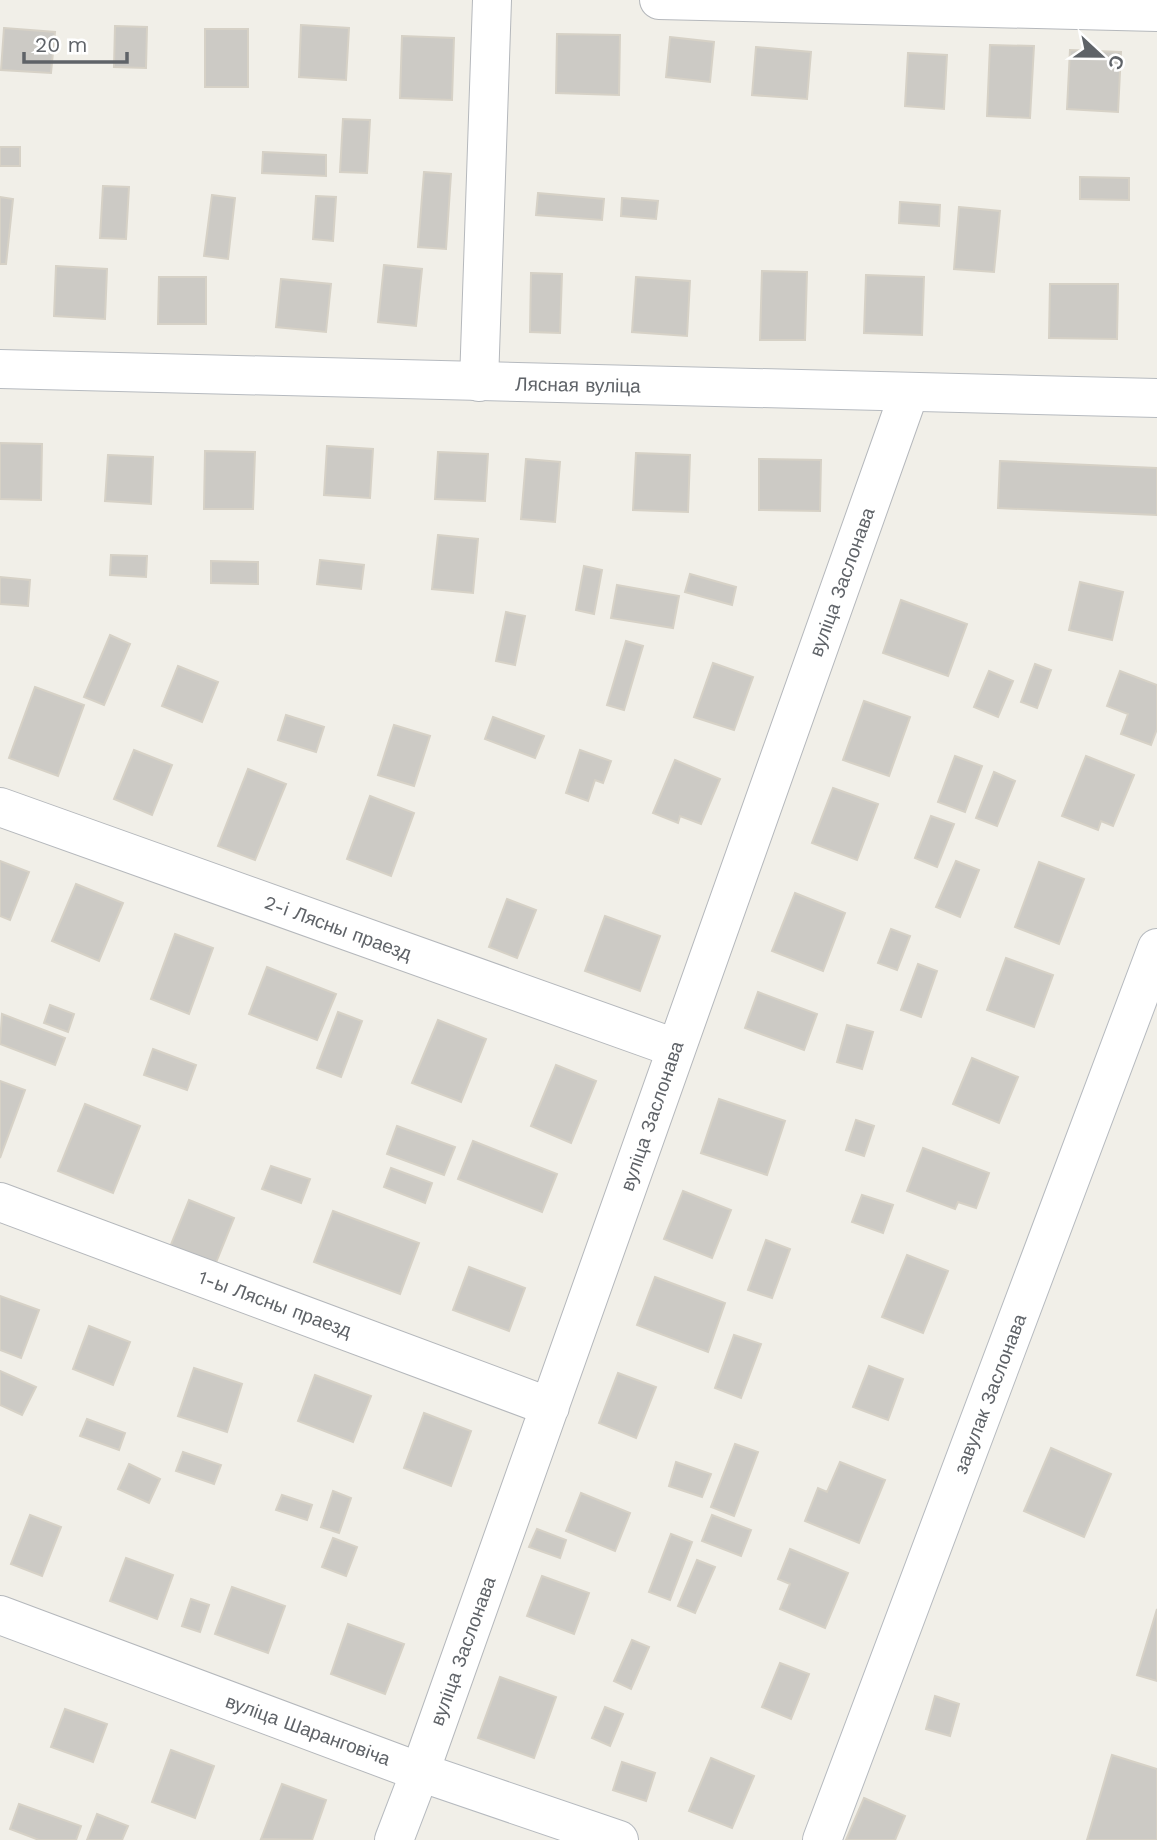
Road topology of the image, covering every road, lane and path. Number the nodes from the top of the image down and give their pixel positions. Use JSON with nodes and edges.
{"nodes":[{"id":1,"x":492,"y":0,"type":"edge"},
{"id":2,"x":659,"y":0,"type":"edge"},
{"id":3,"x":1157,"y":12,"type":"edge"},
{"id":4,"x":0,"y":369,"type":"edge"},
{"id":5,"x":479,"y":382,"type":"junction"},
{"id":6,"x":909,"y":393,"type":"junction"},
{"id":7,"x":1157,"y":398,"type":"edge"},
{"id":8,"x":0,"y":807,"type":"edge"},
{"id":9,"x":1157,"y":947,"type":"edge"},
{"id":10,"x":675,"y":1048,"type":"junction"},
{"id":11,"x":0,"y":1202,"type":"edge"},
{"id":12,"x":551,"y":1407,"type":"junction"},
{"id":13,"x":0,"y":1615,"type":"edge"},
{"id":14,"x":420,"y":1772,"type":"junction"},
{"id":15,"x":394,"y":1840,"type":"edge"},
{"id":16,"x":618,"y":1840,"type":"edge"},
{"id":17,"x":822,"y":1840,"type":"edge"}],
"edges":[{"from":1,"to":5,"type":"street"},
{"from":2,"to":3,"type":"street"},
{"from":4,"to":5,"type":"street","name":"Лясная вуліца"},
{"from":5,"to":6,"type":"street","name":"Лясная вуліца"},
{"from":6,"to":7,"type":"street","name":"Лясная вуліца"},
{"from":6,"to":10,"type":"street","name":"вуліца Заслонава"},
{"from":8,"to":10,"type":"street","name":"2-і Лясны праезд"},
{"from":9,"to":17,"type":"street","name":"завулак Заслонава"},
{"from":10,"to":12,"type":"street","name":"вуліца Заслонава"},
{"from":11,"to":12,"type":"street","name":"1-ы Лясны праезд"},
{"from":12,"to":14,"type":"street","name":"вуліца Заслонава"},
{"from":13,"to":14,"type":"street","name":"вуліца Шаранговіча"},
{"from":14,"to":15,"type":"street","name":"вуліца Заслонава"},
{"from":14,"to":16,"type":"street","name":"вуліца Шаранговіча"}]}
